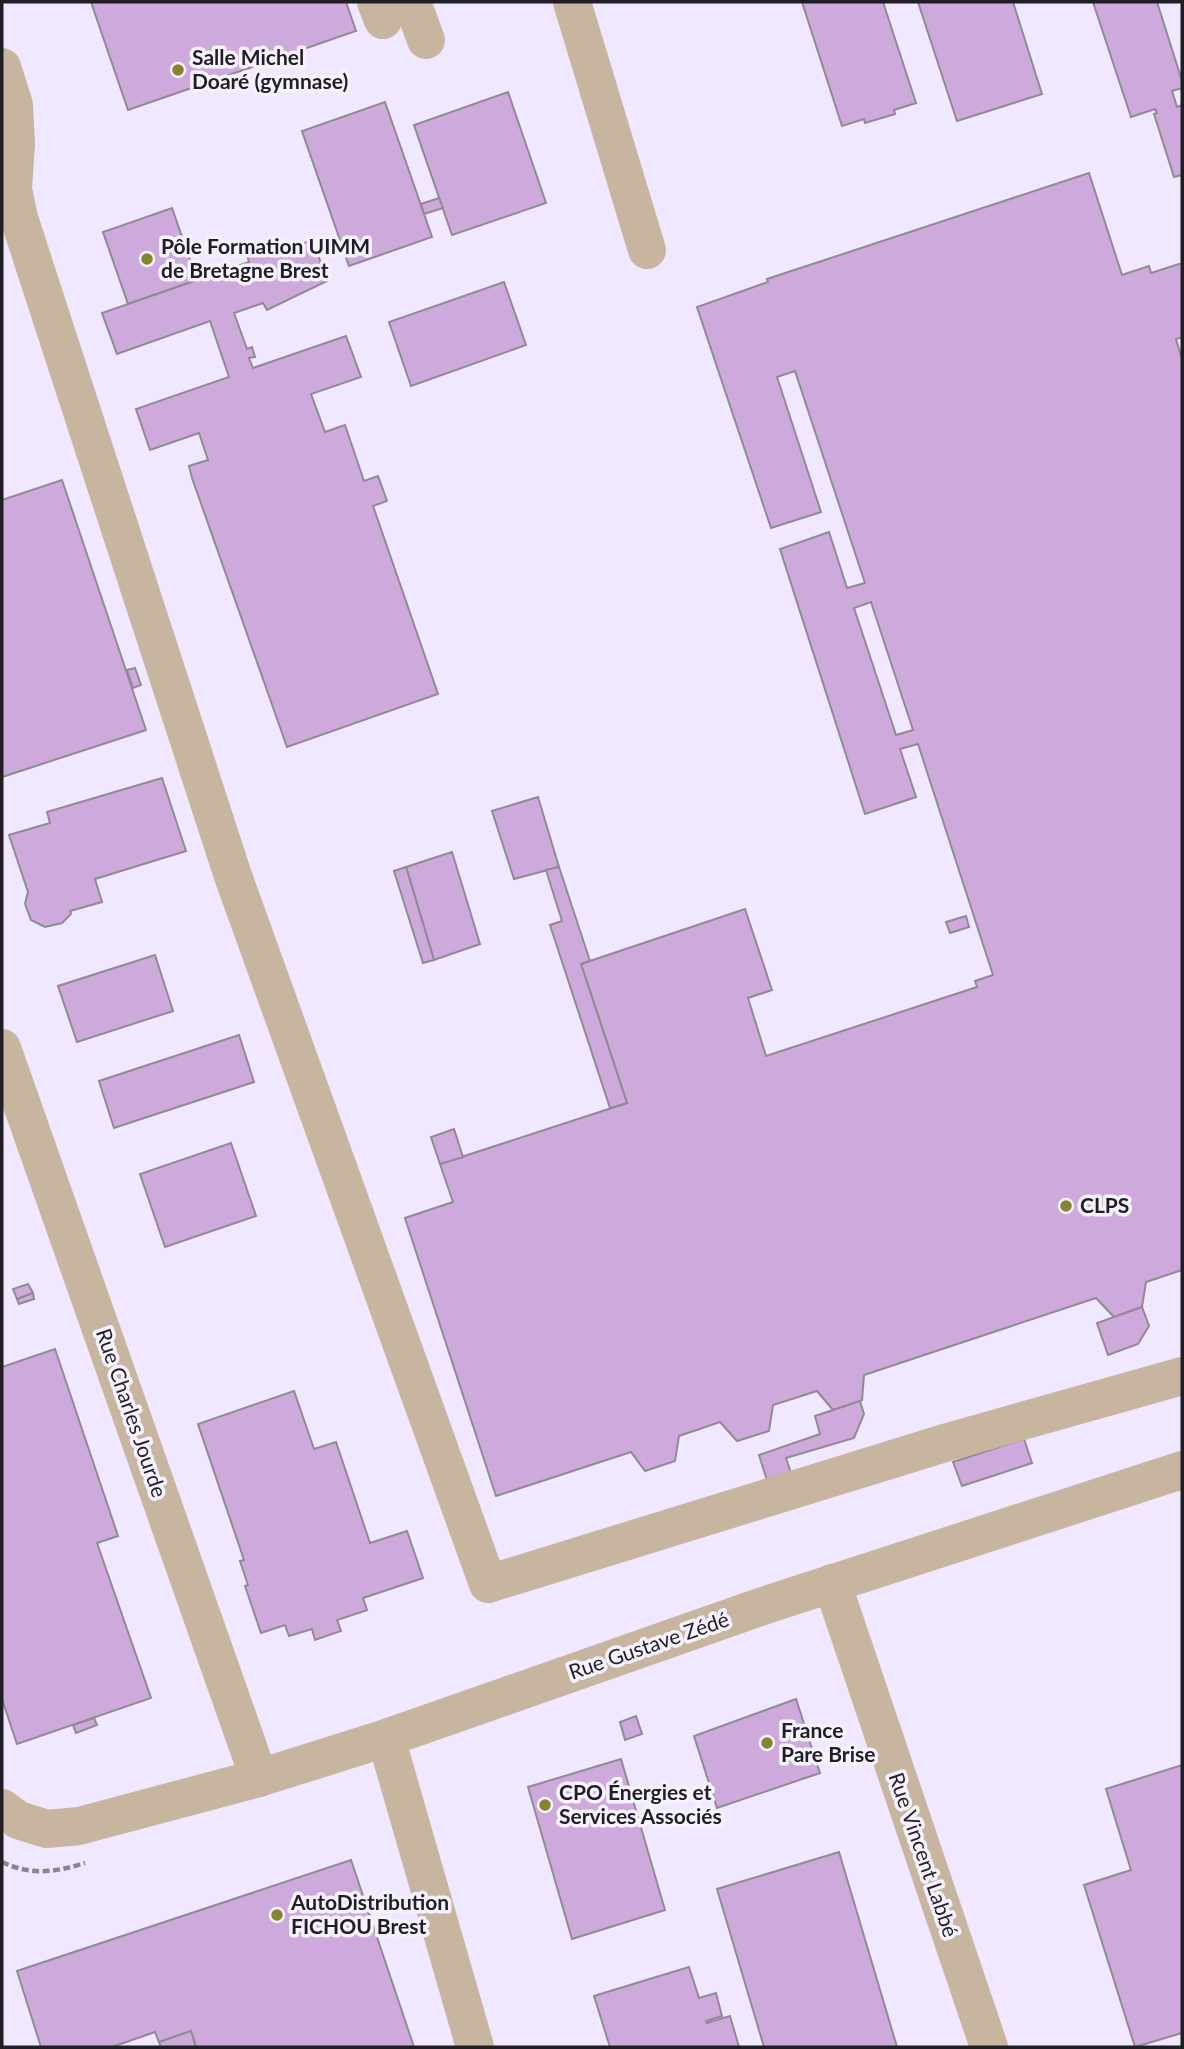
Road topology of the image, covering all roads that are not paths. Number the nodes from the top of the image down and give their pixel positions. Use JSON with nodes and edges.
{"nodes":[{"id":1,"x":572,"y":2,"type":"edge"},
{"id":2,"x":391,"y":8,"type":"edge"},
{"id":3,"x":426,"y":40,"type":"dead end"},
{"id":4,"x":2,"y":67,"type":"edge"},
{"id":5,"x":647,"y":250,"type":"dead end"},
{"id":6,"x":2,"y":1048,"type":"edge"},
{"id":7,"x":1182,"y":1376,"type":"edge"},
{"id":8,"x":1182,"y":1470,"type":"edge"},
{"id":9,"x":832,"y":1583,"type":"junction"},
{"id":10,"x":386,"y":1738,"type":"junction"},
{"id":11,"x":259,"y":1778,"type":"junction"},
{"id":12,"x":2,"y":1808,"type":"edge"},
{"id":13,"x":475,"y":2047,"type":"edge"},
{"id":14,"x":989,"y":2047,"type":"edge"}],
"edges":[{"from":1,"to":5,"type":"street"},
{"from":2,"to":3,"type":"street"},
{"from":4,"to":7,"type":"street"},
{"from":6,"to":11,"type":"street","name":"Rue Charles Jourde"},
{"from":8,"to":9,"type":"street","name":"Rue Gustave Zédé"},
{"from":9,"to":10,"type":"street","name":"Rue Gustave Zédé"},
{"from":9,"to":14,"type":"street","name":"Rue Vincent Labbé"},
{"from":10,"to":11,"type":"street","name":"Rue Gustave Zédé"},
{"from":10,"to":13,"type":"street"},
{"from":11,"to":12,"type":"street","name":"Rue Gustave Zédé"}]}
